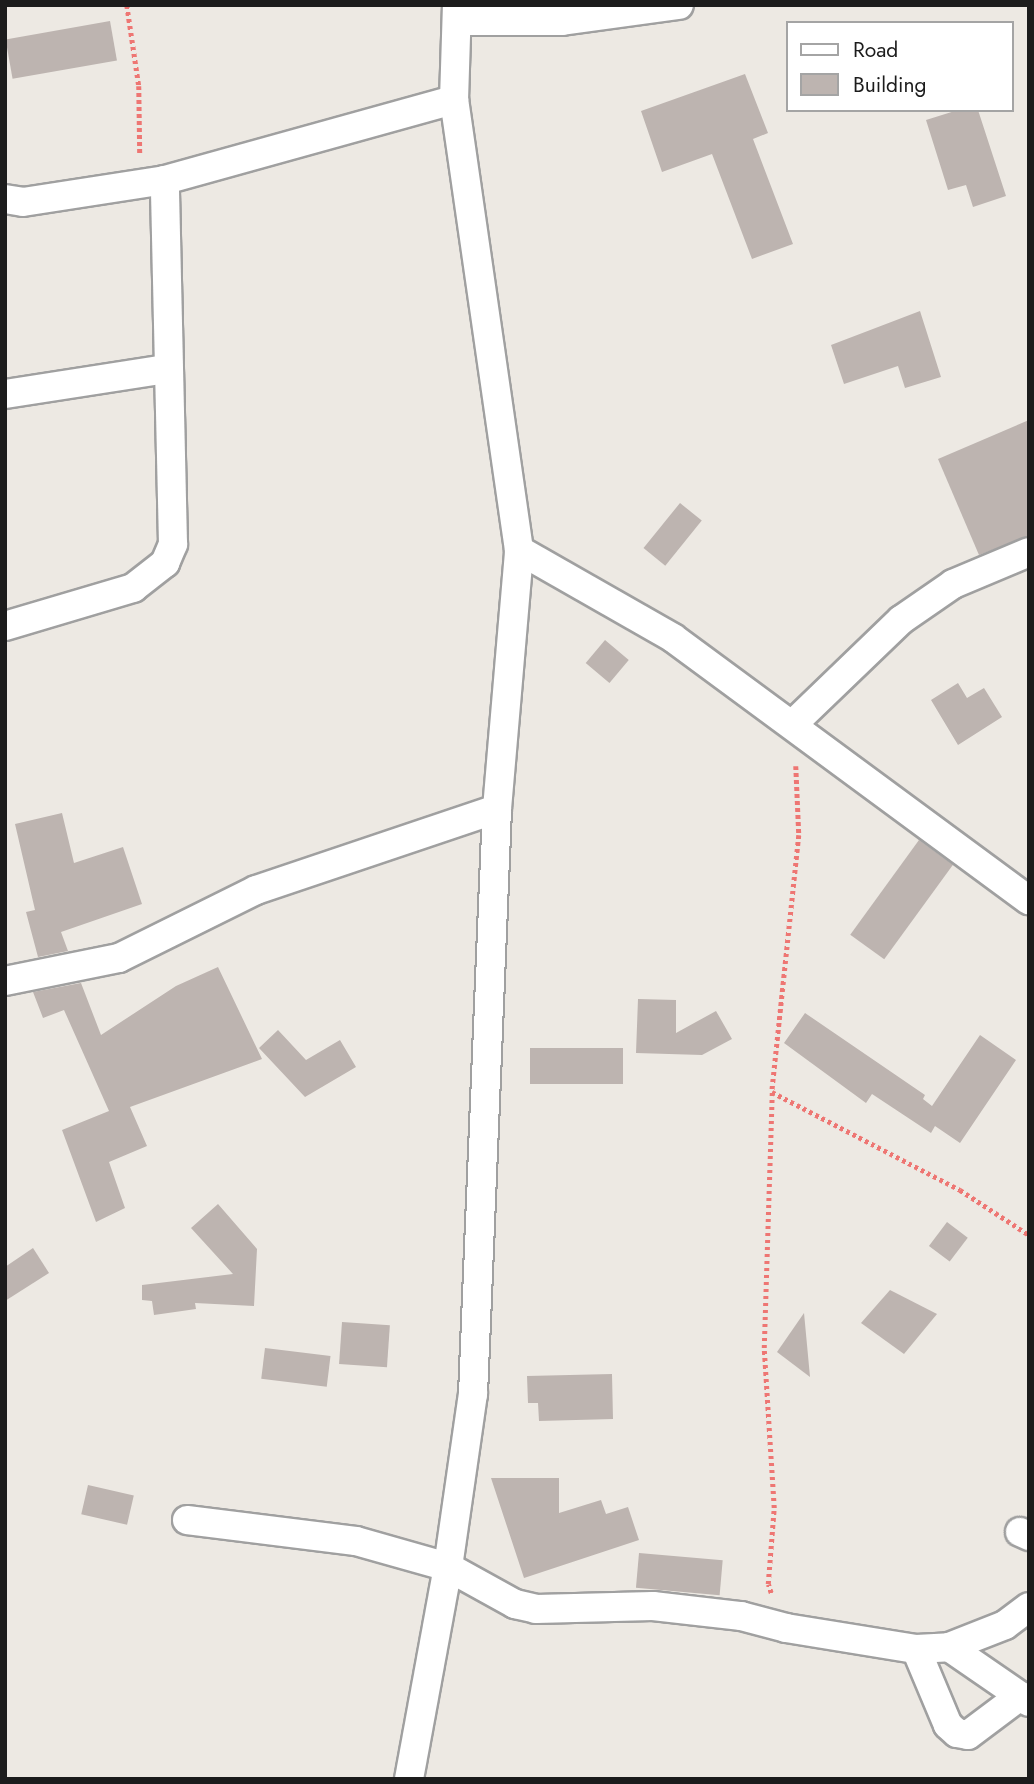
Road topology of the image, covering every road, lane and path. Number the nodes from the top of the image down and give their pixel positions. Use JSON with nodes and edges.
{"nodes":[{"id":1,"x":127,"y":5,"type":"edge"},
{"id":2,"x":679,"y":5,"type":"edge"},
{"id":3,"x":457,"y":13,"type":"edge"},
{"id":4,"x":454,"y":100,"type":"junction"},
{"id":5,"x":152,"y":181,"type":"junction"},
{"id":6,"x":5,"y":199,"type":"edge"},
{"id":7,"x":166,"y":369,"type":"junction"},
{"id":8,"x":5,"y":394,"type":"edge"},
{"id":9,"x":519,"y":550,"type":"junction"},
{"id":10,"x":1029,"y":552,"type":"edge"},
{"id":11,"x":5,"y":626,"type":"edge"},
{"id":12,"x":794,"y":723,"type":"junction"},
{"id":13,"x":497,"y":810,"type":"junction"},
{"id":14,"x":1029,"y":900,"type":"edge"},
{"id":15,"x":5,"y":981,"type":"edge"},
{"id":16,"x":772,"y":1092,"type":"junction"},
{"id":17,"x":1029,"y":1235,"type":"edge"},
{"id":18,"x":187,"y":1520,"type":"dead end"},
{"id":19,"x":448,"y":1567,"type":"junction"},
{"id":20,"x":1029,"y":1607,"type":"edge"},
{"id":21,"x":786,"y":1628,"type":"junction"},
{"id":22,"x":949,"y":1647,"type":"junction"},
{"id":23,"x":916,"y":1649,"type":"junction"},
{"id":24,"x":1024,"y":1699,"type":"edge"},
{"id":25,"x":409,"y":1779,"type":"edge"}],
"edges":[{"from":1,"to":5,"type":"path"},
{"from":2,"to":3,"type":"street"},
{"from":3,"to":4,"type":"street"},
{"from":4,"to":5,"type":"street"},
{"from":4,"to":9,"type":"street"},
{"from":5,"to":6,"type":"street"},
{"from":5,"to":7,"type":"street"},
{"from":7,"to":8,"type":"street"},
{"from":7,"to":11,"type":"street"},
{"from":9,"to":12,"type":"street"},
{"from":9,"to":13,"type":"street"},
{"from":10,"to":12,"type":"street"},
{"from":12,"to":14,"type":"street"},
{"from":12,"to":16,"type":"path"},
{"from":13,"to":15,"type":"street"},
{"from":13,"to":19,"type":"street"},
{"from":16,"to":17,"type":"path"},
{"from":16,"to":21,"type":"path"},
{"from":18,"to":19,"type":"street"},
{"from":19,"to":21,"type":"street"},
{"from":19,"to":25,"type":"street"},
{"from":20,"to":22,"type":"street"},
{"from":21,"to":23,"type":"street"},
{"from":22,"to":23,"type":"street"},
{"from":22,"to":24,"type":"street"},
{"from":23,"to":24,"type":"street"}]}
